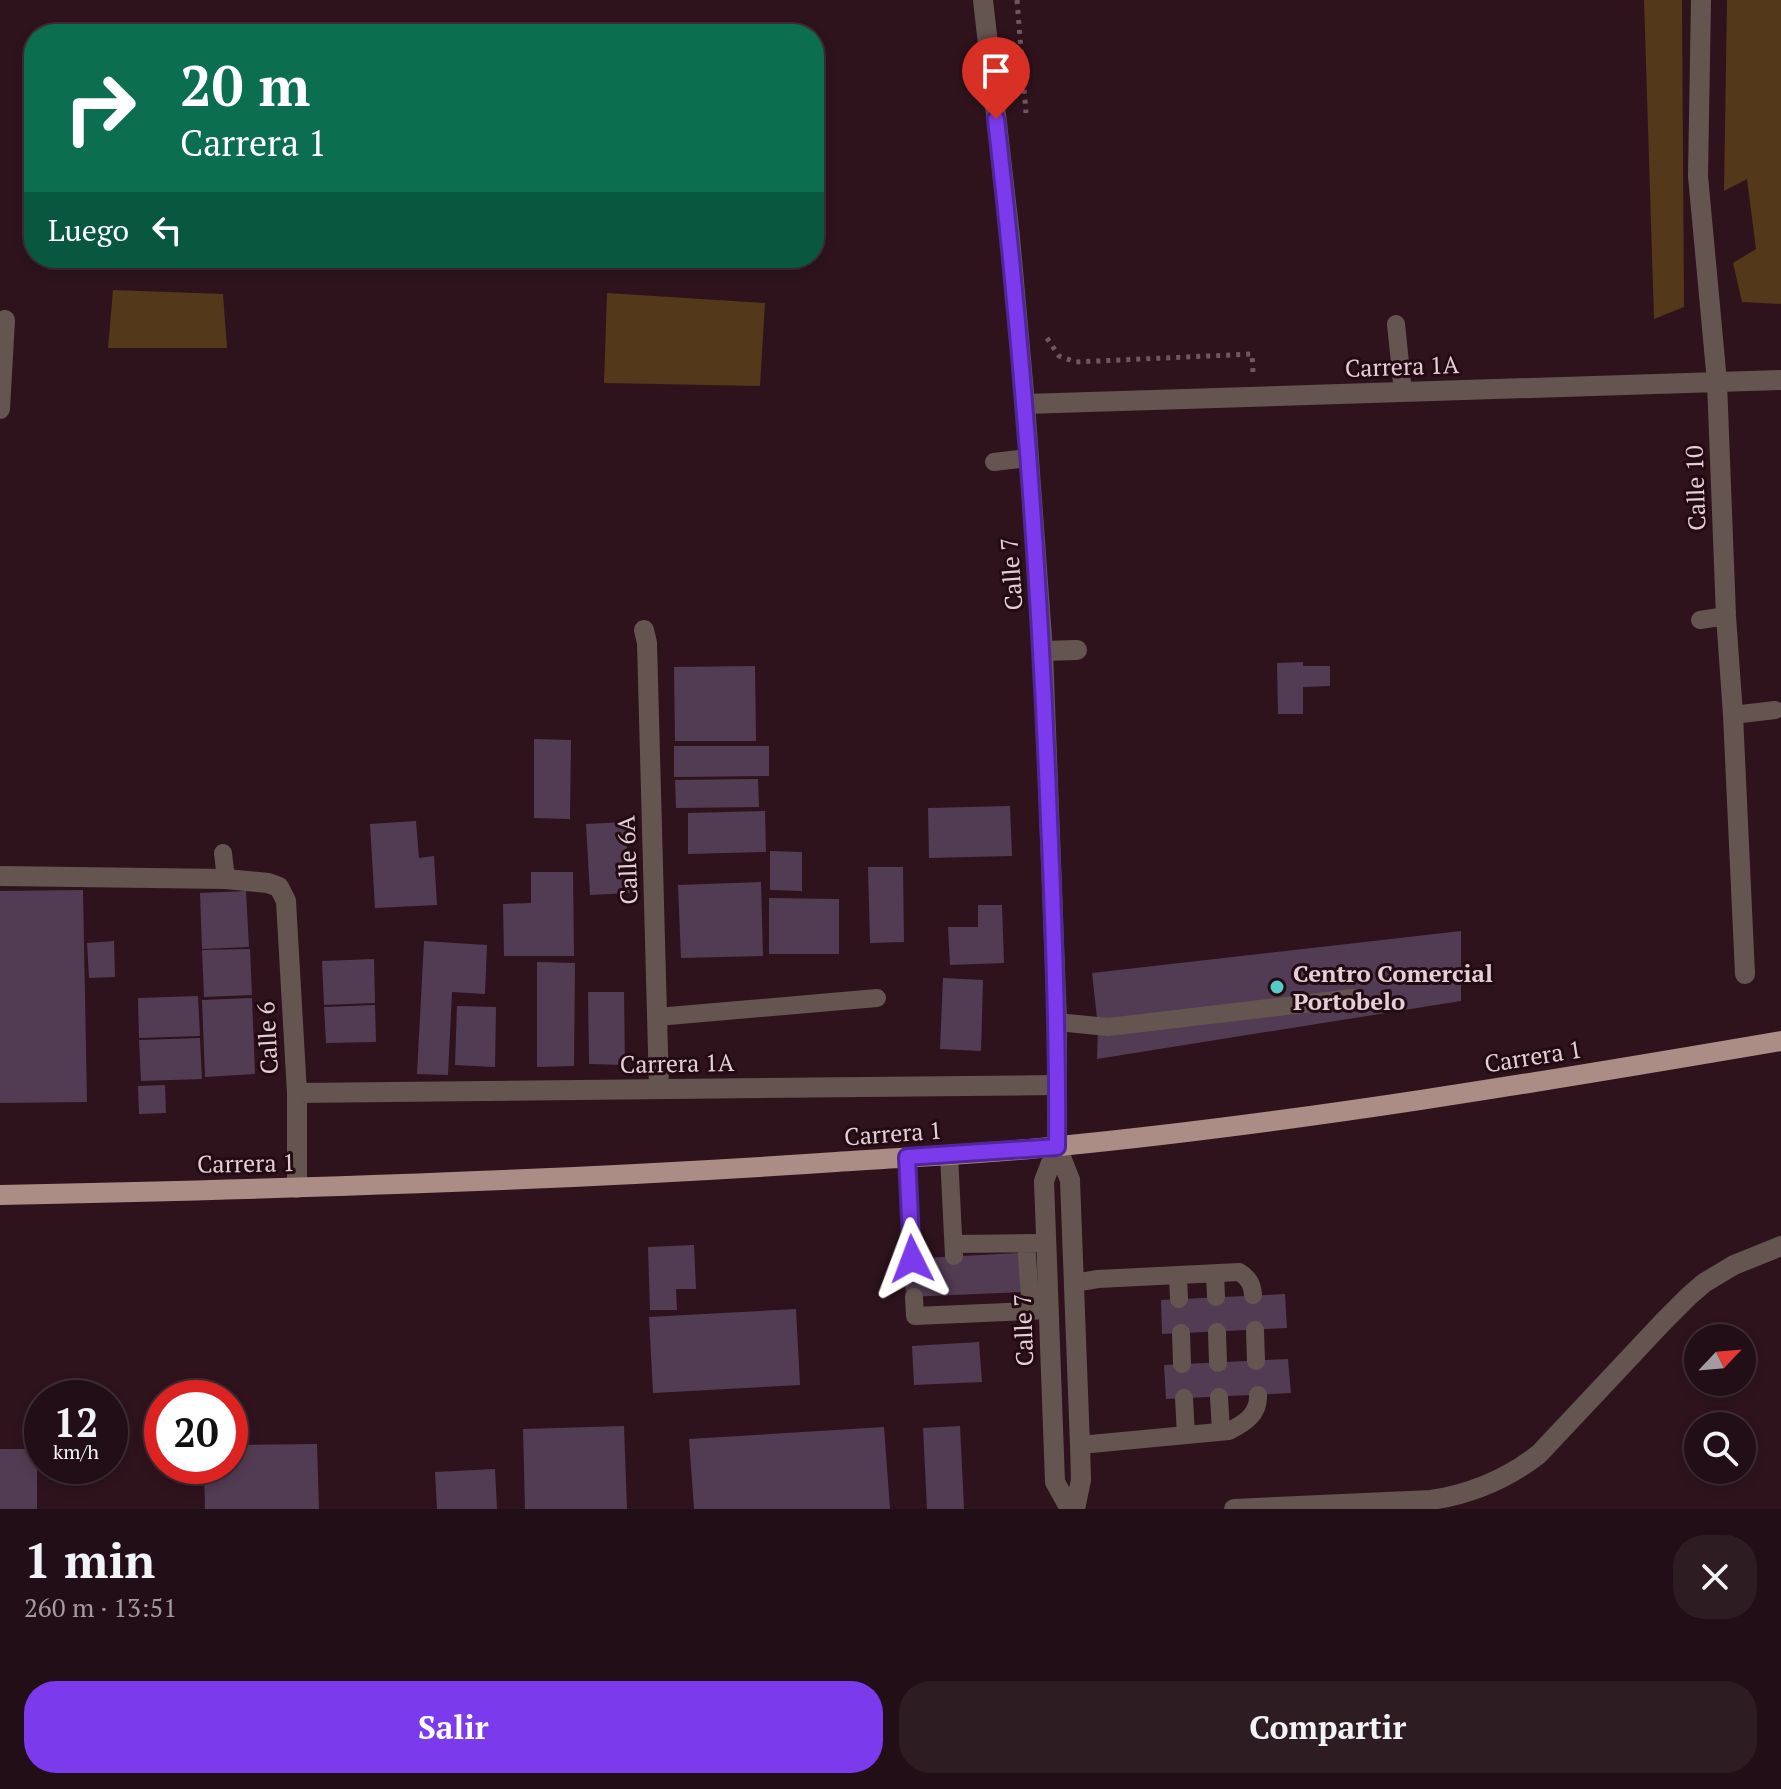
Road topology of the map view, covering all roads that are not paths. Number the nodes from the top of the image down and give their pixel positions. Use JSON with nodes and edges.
{"nodes":[{"id":1,"x":983,"y":0,"type":"edge"},
{"id":2,"x":1701,"y":0,"type":"edge"},
{"id":3,"x":5,"y":320,"type":"dead end"},
{"id":4,"x":1396,"y":324,"type":"dead end"},
{"id":5,"x":1781,"y":380,"type":"edge"},
{"id":6,"x":1717,"y":382,"type":"junction"},
{"id":7,"x":1403,"y":392,"type":"junction"},
{"id":8,"x":1025,"y":404,"type":"junction"},
{"id":9,"x":0,"y":409,"type":"edge"},
{"id":10,"x":1028,"y":458,"type":"junction"},
{"id":11,"x":994,"y":462,"type":"dead end"},
{"id":12,"x":1726,"y":616,"type":"junction"},
{"id":13,"x":1700,"y":620,"type":"dead end"},
{"id":14,"x":638,"y":629,"type":"dead end"},
{"id":15,"x":1077,"y":650,"type":"dead end"},
{"id":16,"x":1043,"y":651,"type":"junction"},
{"id":17,"x":1775,"y":710,"type":"dead end"},
{"id":18,"x":1733,"y":715,"type":"junction"},
{"id":19,"x":223,"y":853,"type":"dead end"},
{"id":20,"x":0,"y":876,"type":"edge"},
{"id":21,"x":226,"y":879,"type":"junction"},
{"id":22,"x":1745,"y":974,"type":"dead end"},
{"id":23,"x":877,"y":998,"type":"dead end"},
{"id":24,"x":1353,"y":998,"type":"dead end"},
{"id":25,"x":657,"y":1017,"type":"junction"},
{"id":26,"x":1057,"y":1022,"type":"junction"},
{"id":27,"x":1781,"y":1041,"type":"edge"},
{"id":28,"x":1057,"y":1085,"type":"junction"},
{"id":29,"x":659,"y":1089,"type":"junction"},
{"id":30,"x":297,"y":1093,"type":"junction"},
{"id":31,"x":1057,"y":1147,"type":"junction"},
{"id":32,"x":949,"y":1155,"type":"junction"},
{"id":33,"x":907,"y":1157,"type":"junction"},
{"id":34,"x":297,"y":1188,"type":"junction"},
{"id":35,"x":0,"y":1195,"type":"edge"},
{"id":36,"x":1036,"y":1243,"type":"junction"},
{"id":37,"x":1781,"y":1246,"type":"edge"},
{"id":38,"x":912,"y":1259,"type":"dead end"},
{"id":39,"x":1215,"y":1274,"type":"junction"},
{"id":40,"x":1178,"y":1276,"type":"junction"},
{"id":41,"x":1074,"y":1283,"type":"junction"},
{"id":42,"x":957,"y":1295,"type":"dead end"},
{"id":43,"x":1253,"y":1295,"type":"dead end"},
{"id":44,"x":914,"y":1297,"type":"dead end"},
{"id":45,"x":1216,"y":1297,"type":"dead end"},
{"id":46,"x":1179,"y":1299,"type":"dead end"},
{"id":47,"x":1040,"y":1310,"type":"junction"},
{"id":48,"x":958,"y":1314,"type":"junction"},
{"id":49,"x":1255,"y":1330,"type":"dead end"},
{"id":50,"x":1217,"y":1332,"type":"dead end"},
{"id":51,"x":1181,"y":1333,"type":"dead end"},
{"id":52,"x":1256,"y":1361,"type":"dead end"},
{"id":53,"x":1218,"y":1363,"type":"dead end"},
{"id":54,"x":1182,"y":1364,"type":"dead end"},
{"id":55,"x":1258,"y":1395,"type":"dead end"},
{"id":56,"x":1219,"y":1397,"type":"dead end"},
{"id":57,"x":1184,"y":1398,"type":"dead end"},
{"id":58,"x":1221,"y":1431,"type":"junction"},
{"id":59,"x":1186,"y":1435,"type":"junction"},
{"id":60,"x":1080,"y":1445,"type":"junction"},
{"id":61,"x":1073,"y":1509,"type":"edge"},
{"id":62,"x":1234,"y":1509,"type":"edge"}],
"edges":[{"from":1,"to":8,"type":"street","name":"Calle 7"},
{"from":2,"to":6,"type":"street","name":"Calle 10"},
{"from":3,"to":9,"type":"street"},
{"from":4,"to":7,"type":"lane"},
{"from":5,"to":6,"type":"street","name":"Carrera 1A"},
{"from":6,"to":7,"type":"street","name":"Carrera 1A"},
{"from":6,"to":12,"type":"street","name":"Calle 10"},
{"from":7,"to":8,"type":"street","name":"Carrera 1A"},
{"from":8,"to":10,"type":"street","name":"Calle 7"},
{"from":10,"to":11,"type":"lane"},
{"from":10,"to":16,"type":"street","name":"Calle 7"},
{"from":12,"to":13,"type":"lane"},
{"from":12,"to":18,"type":"street","name":"Calle 10"},
{"from":14,"to":25,"type":"street","name":"Calle 6A"},
{"from":15,"to":16,"type":"street"},
{"from":16,"to":26,"type":"street","name":"Calle 7"},
{"from":17,"to":18,"type":"lane"},
{"from":18,"to":22,"type":"street","name":"Calle 10"},
{"from":19,"to":21,"type":"lane"},
{"from":20,"to":21,"type":"street"},
{"from":21,"to":30,"type":"street","name":"Calle 6"},
{"from":23,"to":25,"type":"lane"},
{"from":24,"to":26,"type":"lane"},
{"from":25,"to":29,"type":"street","name":"Calle 6A"},
{"from":26,"to":28,"type":"street","name":"Calle 7"},
{"from":27,"to":31,"type":"main road","name":"Carrera 1"},
{"from":28,"to":29,"type":"street","name":"Carrera 1A"},
{"from":28,"to":31,"type":"street","name":"Calle 7"},
{"from":29,"to":30,"type":"street","name":"Carrera 1A"},
{"from":30,"to":34,"type":"street","name":"Calle 6"},
{"from":31,"to":32,"type":"main road","name":"Carrera 1"},
{"from":31,"to":36,"type":"street","name":"Calle 7"},
{"from":31,"to":41,"type":"street","name":"Calle 7"},
{"from":32,"to":33,"type":"main road","name":"Carrera 1"},
{"from":32,"to":36,"type":"lane"},
{"from":33,"to":34,"type":"main road","name":"Carrera 1"},
{"from":33,"to":38,"type":"lane"},
{"from":34,"to":35,"type":"main road","name":"Carrera 1"},
{"from":36,"to":47,"type":"street","name":"Calle 7"},
{"from":37,"to":62,"type":"street"},
{"from":39,"to":40,"type":"lane"},
{"from":39,"to":43,"type":"lane"},
{"from":39,"to":45,"type":"lane"},
{"from":40,"to":41,"type":"lane"},
{"from":40,"to":46,"type":"lane"},
{"from":41,"to":60,"type":"street","name":"Calle 7"},
{"from":42,"to":48,"type":"lane"},
{"from":44,"to":48,"type":"lane"},
{"from":47,"to":48,"type":"lane"},
{"from":47,"to":61,"type":"street","name":"Calle 7"},
{"from":49,"to":52,"type":"lane"},
{"from":50,"to":53,"type":"lane"},
{"from":51,"to":54,"type":"lane"},
{"from":55,"to":58,"type":"lane"},
{"from":56,"to":58,"type":"lane"},
{"from":57,"to":59,"type":"lane"},
{"from":58,"to":59,"type":"lane"},
{"from":59,"to":60,"type":"lane"},
{"from":60,"to":61,"type":"street","name":"Calle 7"}]}
